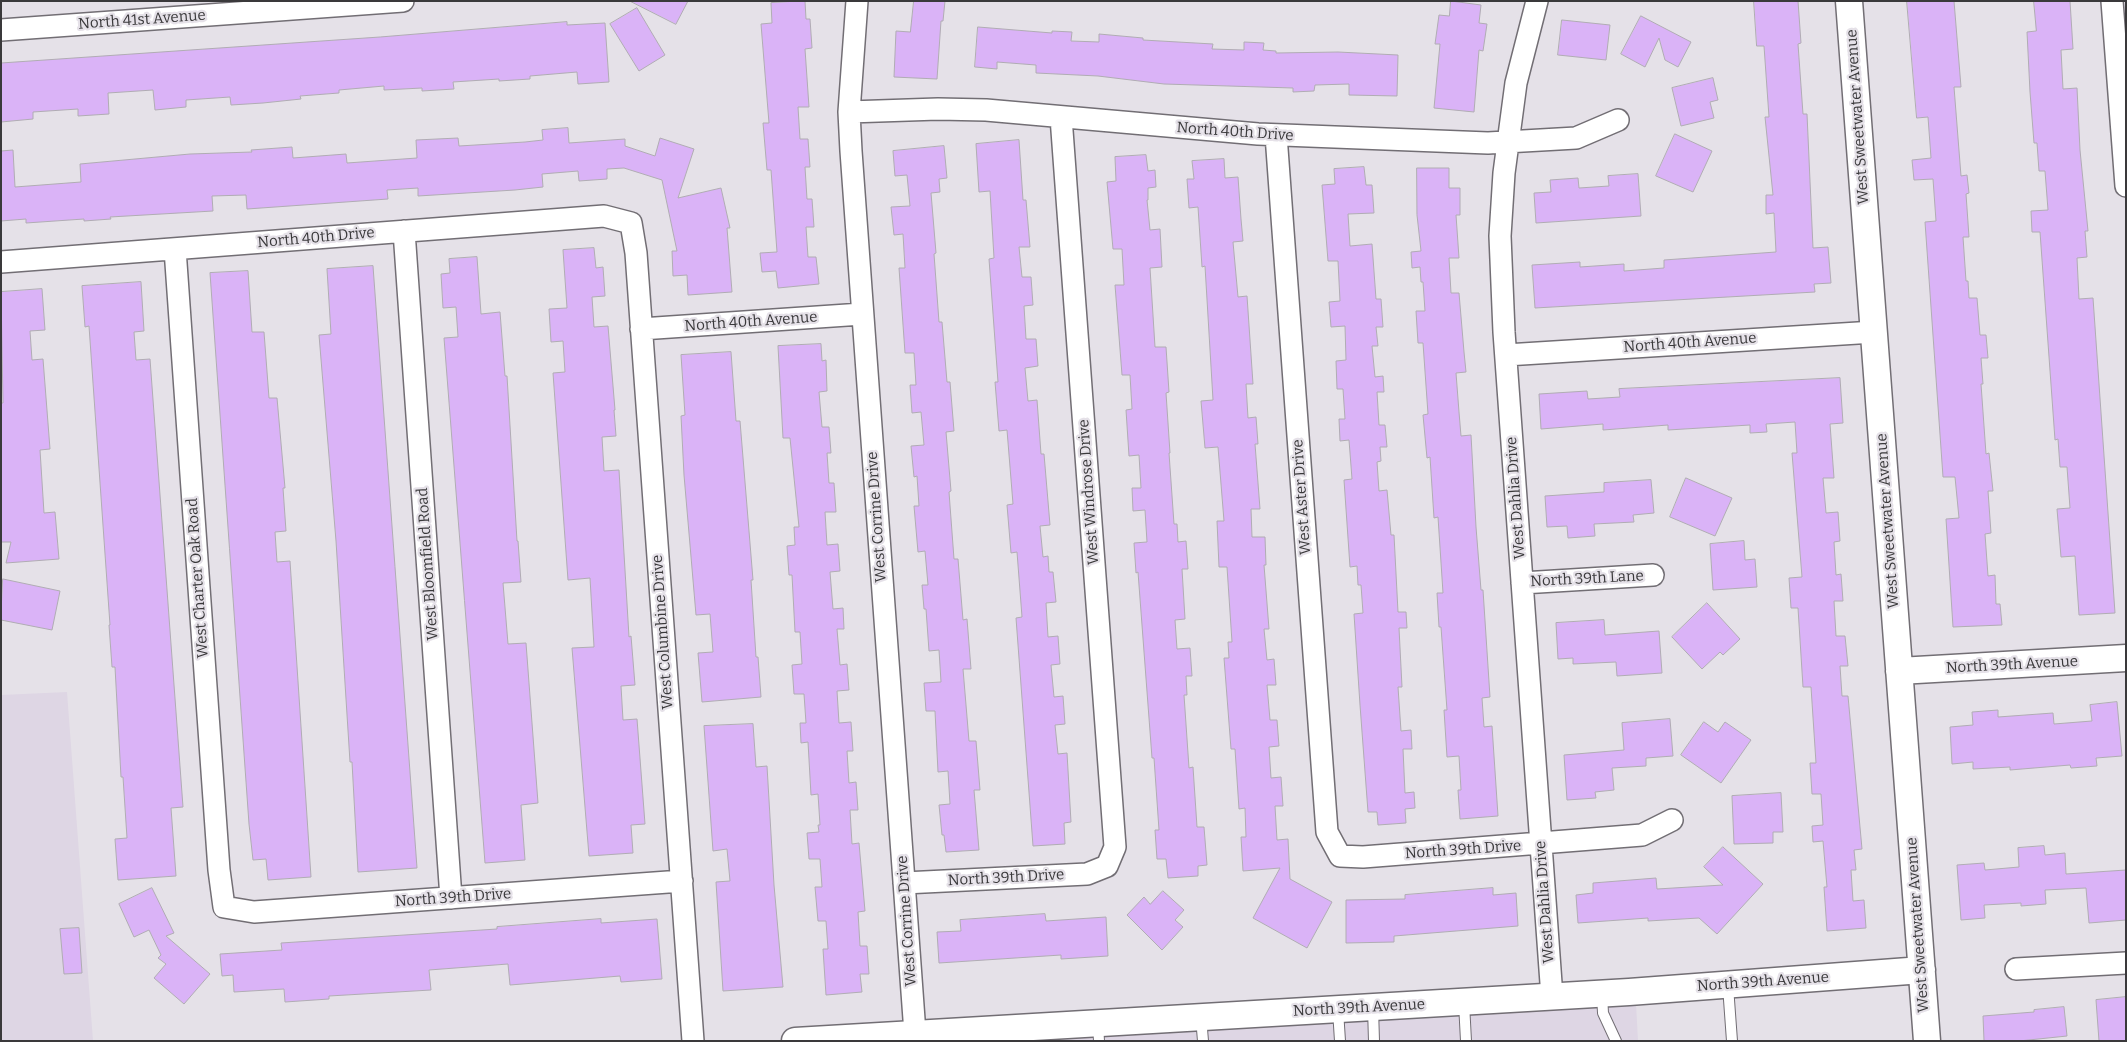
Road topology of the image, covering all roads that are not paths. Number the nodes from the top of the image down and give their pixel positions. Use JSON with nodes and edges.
{"nodes":[{"id":1,"x":403,"y":1,"type":"edge"},
{"id":2,"x":857,"y":1,"type":"edge"},
{"id":3,"x":1537,"y":1,"type":"edge"},
{"id":4,"x":1849,"y":1,"type":"edge"},
{"id":5,"x":2112,"y":1,"type":"edge"},
{"id":6,"x":160,"y":10,"type":"edge"},
{"id":7,"x":1,"y":30,"type":"edge"},
{"id":8,"x":849,"y":112,"type":"junction"},
{"id":9,"x":1061,"y":117,"type":"junction"},
{"id":10,"x":1618,"y":120,"type":"dead end"},
{"id":11,"x":1276,"y":135,"type":"junction"},
{"id":12,"x":1508,"y":142,"type":"junction"},
{"id":13,"x":2126,"y":186,"type":"edge"},
{"id":14,"x":631,"y":223,"type":"joint"},
{"id":15,"x":404,"y":231,"type":"junction"},
{"id":16,"x":175,"y":250,"type":"junction"},
{"id":17,"x":1,"y":262,"type":"edge"},
{"id":18,"x":862,"y":314,"type":"junction"},
{"id":19,"x":641,"y":330,"type":"junction"},
{"id":20,"x":1874,"y":332,"type":"junction"},
{"id":21,"x":1506,"y":355,"type":"junction"},
{"id":22,"x":1652,"y":575,"type":"dead end"},
{"id":23,"x":1522,"y":583,"type":"junction"},
{"id":24,"x":2126,"y":658,"type":"edge"},
{"id":25,"x":1899,"y":671,"type":"junction"},
{"id":26,"x":1672,"y":820,"type":"dead end"},
{"id":27,"x":1541,"y":844,"type":"junction"},
{"id":28,"x":1340,"y":856,"type":"joint"},
{"id":29,"x":1107,"y":866,"type":"joint"},
{"id":30,"x":682,"y":881,"type":"junction"},
{"id":31,"x":904,"y":883,"type":"junction"},
{"id":32,"x":451,"y":898,"type":"junction"},
{"id":33,"x":224,"y":907,"type":"joint"},
{"id":34,"x":2126,"y":963,"type":"edge"},
{"id":35,"x":1922,"y":970,"type":"junction"},
{"id":36,"x":2016,"y":970,"type":"dead end"},
{"id":37,"x":1728,"y":985,"type":"junction"},
{"id":38,"x":1602,"y":994,"type":"junction"},
{"id":39,"x":1552,"y":997,"type":"junction"},
{"id":40,"x":1464,"y":1002,"type":"junction"},
{"id":41,"x":1373,"y":1007,"type":"junction"},
{"id":42,"x":1338,"y":1009,"type":"junction"},
{"id":43,"x":1202,"y":1029,"type":"edge"},
{"id":44,"x":1098,"y":1032,"type":"edge"},
{"id":45,"x":1008,"y":1034,"type":"edge"},
{"id":46,"x":916,"y":1037,"type":"edge"},
{"id":47,"x":694,"y":1041,"type":"edge"},
{"id":48,"x":796,"y":1041,"type":"edge"},
{"id":49,"x":1340,"y":1041,"type":"edge"},
{"id":50,"x":1374,"y":1041,"type":"edge"},
{"id":51,"x":1466,"y":1041,"type":"edge"},
{"id":52,"x":1616,"y":1041,"type":"edge"},
{"id":53,"x":1732,"y":1041,"type":"edge"},
{"id":54,"x":1927,"y":1041,"type":"edge"}],
"edges":[{"from":1,"to":6,"type":"street","name":"North 41st Avenue"},
{"from":2,"to":8,"type":"street","name":"West Corrine Drive"},
{"from":3,"to":12,"type":"street","name":"West Dahlia Drive"},
{"from":4,"to":20,"type":"street","name":"West Sweetwater Avenue"},
{"from":5,"to":13,"type":"street"},
{"from":6,"to":7,"type":"street","name":"North 41st Avenue"},
{"from":8,"to":9,"type":"street","name":"North 40th Drive"},
{"from":8,"to":18,"type":"street","name":"West Corrine Drive"},
{"from":9,"to":11,"type":"street","name":"North 40th Drive"},
{"from":9,"to":29,"type":"street","name":"West Windrose Drive"},
{"from":10,"to":12,"type":"street","name":"North 40th Drive"},
{"from":11,"to":12,"type":"street","name":"North 40th Drive"},
{"from":11,"to":28,"type":"street","name":"West Aster Drive"},
{"from":12,"to":21,"type":"street","name":"West Dahlia Drive"},
{"from":14,"to":15,"type":"street","name":"North 40th Drive"},
{"from":14,"to":19,"type":"street","name":"West Columbine Drive"},
{"from":15,"to":16,"type":"street","name":"North 40th Drive"},
{"from":15,"to":32,"type":"street","name":"West Bloomfield Road"},
{"from":16,"to":17,"type":"street","name":"North 40th Drive"},
{"from":16,"to":33,"type":"street","name":"West Charter Oak Road"},
{"from":18,"to":19,"type":"street","name":"North 40th Avenue"},
{"from":18,"to":31,"type":"street","name":"West Corrine Drive"},
{"from":19,"to":30,"type":"street","name":"West Columbine Drive"},
{"from":20,"to":21,"type":"street","name":"North 40th Avenue"},
{"from":20,"to":25,"type":"street","name":"West Sweetwater Avenue"},
{"from":21,"to":23,"type":"street","name":"West Dahlia Drive"},
{"from":22,"to":23,"type":"street","name":"North 39th Lane"},
{"from":23,"to":27,"type":"street","name":"West Dahlia Drive"},
{"from":24,"to":25,"type":"street","name":"North 39th Avenue"},
{"from":25,"to":35,"type":"street","name":"West Sweetwater Avenue"},
{"from":26,"to":27,"type":"street","name":"North 39th Drive"},
{"from":27,"to":28,"type":"street","name":"North 39th Drive"},
{"from":27,"to":39,"type":"street","name":"West Dahlia Drive"},
{"from":29,"to":31,"type":"street","name":"North 39th Drive"},
{"from":30,"to":32,"type":"street","name":"North 39th Drive"},
{"from":30,"to":47,"type":"street","name":"West Columbine Drive"},
{"from":31,"to":46,"type":"street","name":"West Corrine Drive"},
{"from":32,"to":33,"type":"street","name":"North 39th Drive"},
{"from":34,"to":36,"type":"street"},
{"from":35,"to":37,"type":"street","name":"North 39th Avenue"},
{"from":35,"to":54,"type":"street","name":"West Sweetwater Avenue"},
{"from":37,"to":38,"type":"street","name":"North 39th Avenue"},
{"from":37,"to":53,"type":"lane"},
{"from":38,"to":39,"type":"street","name":"North 39th Avenue"},
{"from":38,"to":52,"type":"lane"},
{"from":39,"to":40,"type":"street","name":"North 39th Avenue"},
{"from":40,"to":41,"type":"street","name":"North 39th Avenue"},
{"from":40,"to":51,"type":"lane"},
{"from":41,"to":42,"type":"street","name":"North 39th Avenue"},
{"from":41,"to":50,"type":"lane"},
{"from":42,"to":43,"type":"street","name":"North 39th Avenue"},
{"from":42,"to":49,"type":"lane"},
{"from":43,"to":44,"type":"street","name":"North 39th Avenue"},
{"from":44,"to":45,"type":"street","name":"North 39th Avenue"},
{"from":45,"to":46,"type":"street","name":"North 39th Avenue"},
{"from":46,"to":48,"type":"street","name":"North 39th Avenue"}]}
